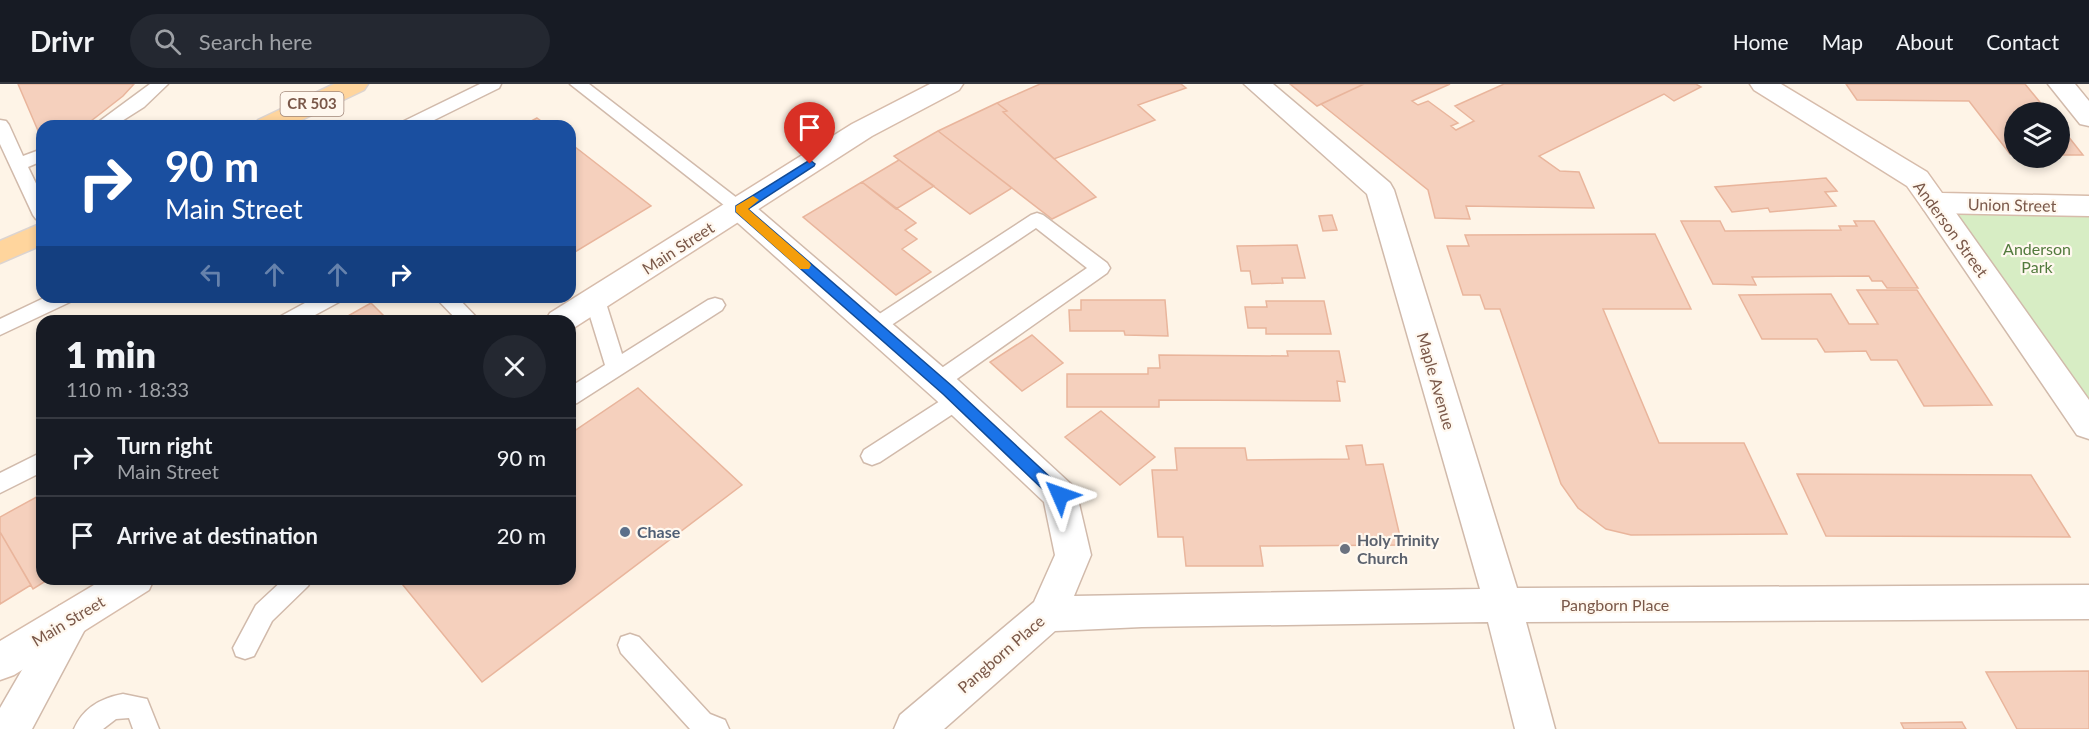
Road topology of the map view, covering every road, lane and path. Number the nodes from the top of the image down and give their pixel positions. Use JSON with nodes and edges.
{"nodes":[{"id":1,"x":160,"y":84,"type":"edge"},
{"id":2,"x":355,"y":84,"type":"edge"},
{"id":3,"x":493,"y":84,"type":"edge"},
{"id":4,"x":578,"y":84,"type":"edge"},
{"id":5,"x":950,"y":84,"type":"edge"},
{"id":6,"x":1257,"y":84,"type":"edge"},
{"id":7,"x":1763,"y":84,"type":"edge"},
{"id":8,"x":2061,"y":84,"type":"edge"},
{"id":9,"x":2089,"y":118,"type":"edge"},
{"id":10,"x":111,"y":120,"type":"edge"},
{"id":11,"x":281,"y":120,"type":"edge"},
{"id":12,"x":420,"y":120,"type":"edge"},
{"id":13,"x":0,"y":125,"type":"edge"},
{"id":14,"x":36,"y":156,"type":"edge"},
{"id":15,"x":18,"y":164,"type":"junction"},
{"id":16,"x":36,"y":202,"type":"edge"},
{"id":17,"x":1934,"y":203,"type":"junction"},
{"id":18,"x":2089,"y":206,"type":"edge"},
{"id":19,"x":740,"y":209,"type":"junction"},
{"id":20,"x":36,"y":236,"type":"edge"},
{"id":21,"x":0,"y":253,"type":"edge"},
{"id":22,"x":596,"y":300,"type":"junction"},
{"id":23,"x":51,"y":303,"type":"edge"},
{"id":24,"x":321,"y":303,"type":"edge"},
{"id":25,"x":451,"y":303,"type":"edge"},
{"id":26,"x":715,"y":305,"type":"dead end"},
{"id":27,"x":299,"y":315,"type":"edge"},
{"id":28,"x":464,"y":315,"type":"edge"},
{"id":29,"x":571,"y":315,"type":"edge"},
{"id":30,"x":874,"y":327,"type":"junction"},
{"id":31,"x":0,"y":328,"type":"edge"},
{"id":32,"x":616,"y":367,"type":"junction"},
{"id":33,"x":948,"y":391,"type":"junction"},
{"id":34,"x":576,"y":393,"type":"edge"},
{"id":35,"x":2089,"y":426,"type":"edge"},
{"id":36,"x":872,"y":456,"type":"dead end"},
{"id":37,"x":36,"y":464,"type":"edge"},
{"id":38,"x":0,"y":484,"type":"edge"},
{"id":39,"x":126,"y":585,"type":"edge"},
{"id":40,"x":293,"y":585,"type":"edge"},
{"id":41,"x":2089,"y":602,"type":"edge"},
{"id":42,"x":1503,"y":606,"type":"junction"},
{"id":43,"x":1047,"y":614,"type":"junction"},
{"id":44,"x":72,"y":618,"type":"junction"},
{"id":45,"x":630,"y":645,"type":"dead end"},
{"id":46,"x":245,"y":648,"type":"dead end"},
{"id":47,"x":0,"y":662,"type":"edge"},
{"id":48,"x":10,"y":729,"type":"edge"},
{"id":49,"x":87,"y":729,"type":"edge"},
{"id":50,"x":146,"y":729,"type":"edge"},
{"id":51,"x":716,"y":729,"type":"edge"},
{"id":52,"x":914,"y":729,"type":"edge"},
{"id":53,"x":1535,"y":729,"type":"edge"}],
"edges":[{"from":1,"to":10,"type":"lane"},
{"from":2,"to":11,"type":"main road","number":"CR 503"},
{"from":3,"to":12,"type":"lane"},
{"from":4,"to":19,"type":"lane"},
{"from":5,"to":19,"type":"street","name":"Main Street"},
{"from":6,"to":42,"type":"street","name":"Maple Avenue"},
{"from":7,"to":17,"type":"street","name":"Anderson Street"},
{"from":8,"to":9,"type":"street"},
{"from":13,"to":15,"type":"lane"},
{"from":14,"to":15,"type":"lane"},
{"from":15,"to":16,"type":"lane"},
{"from":17,"to":18,"type":"street","name":"Union Street"},
{"from":17,"to":35,"type":"street","name":"Anderson Street"},
{"from":19,"to":22,"type":"street","name":"Main Street"},
{"from":19,"to":30,"type":"street"},
{"from":20,"to":21,"type":"main road"},
{"from":22,"to":29,"type":"street","name":"Main Street"},
{"from":22,"to":32,"type":"lane"},
{"from":23,"to":31,"type":"lane"},
{"from":24,"to":27,"type":"lane"},
{"from":25,"to":28,"type":"lane"},
{"from":26,"to":32,"type":"lane"},
{"from":30,"to":33,"type":"street"},
{"from":30,"to":33,"type":"lane"},
{"from":32,"to":34,"type":"lane"},
{"from":33,"to":36,"type":"lane"},
{"from":33,"to":43,"type":"street","name":"Pangborn Place"},
{"from":37,"to":38,"type":"lane"},
{"from":39,"to":44,"type":"street","name":"Main Street"},
{"from":40,"to":46,"type":"lane"},
{"from":41,"to":42,"type":"street","name":"Pangborn Place"},
{"from":42,"to":43,"type":"street","name":"Pangborn Place"},
{"from":42,"to":53,"type":"street","name":"Maple Avenue"},
{"from":43,"to":52,"type":"street","name":"Pangborn Place"},
{"from":44,"to":47,"type":"street","name":"Main Street"},
{"from":44,"to":48,"type":"street"},
{"from":45,"to":51,"type":"lane"},
{"from":49,"to":50,"type":"lane"}]}
